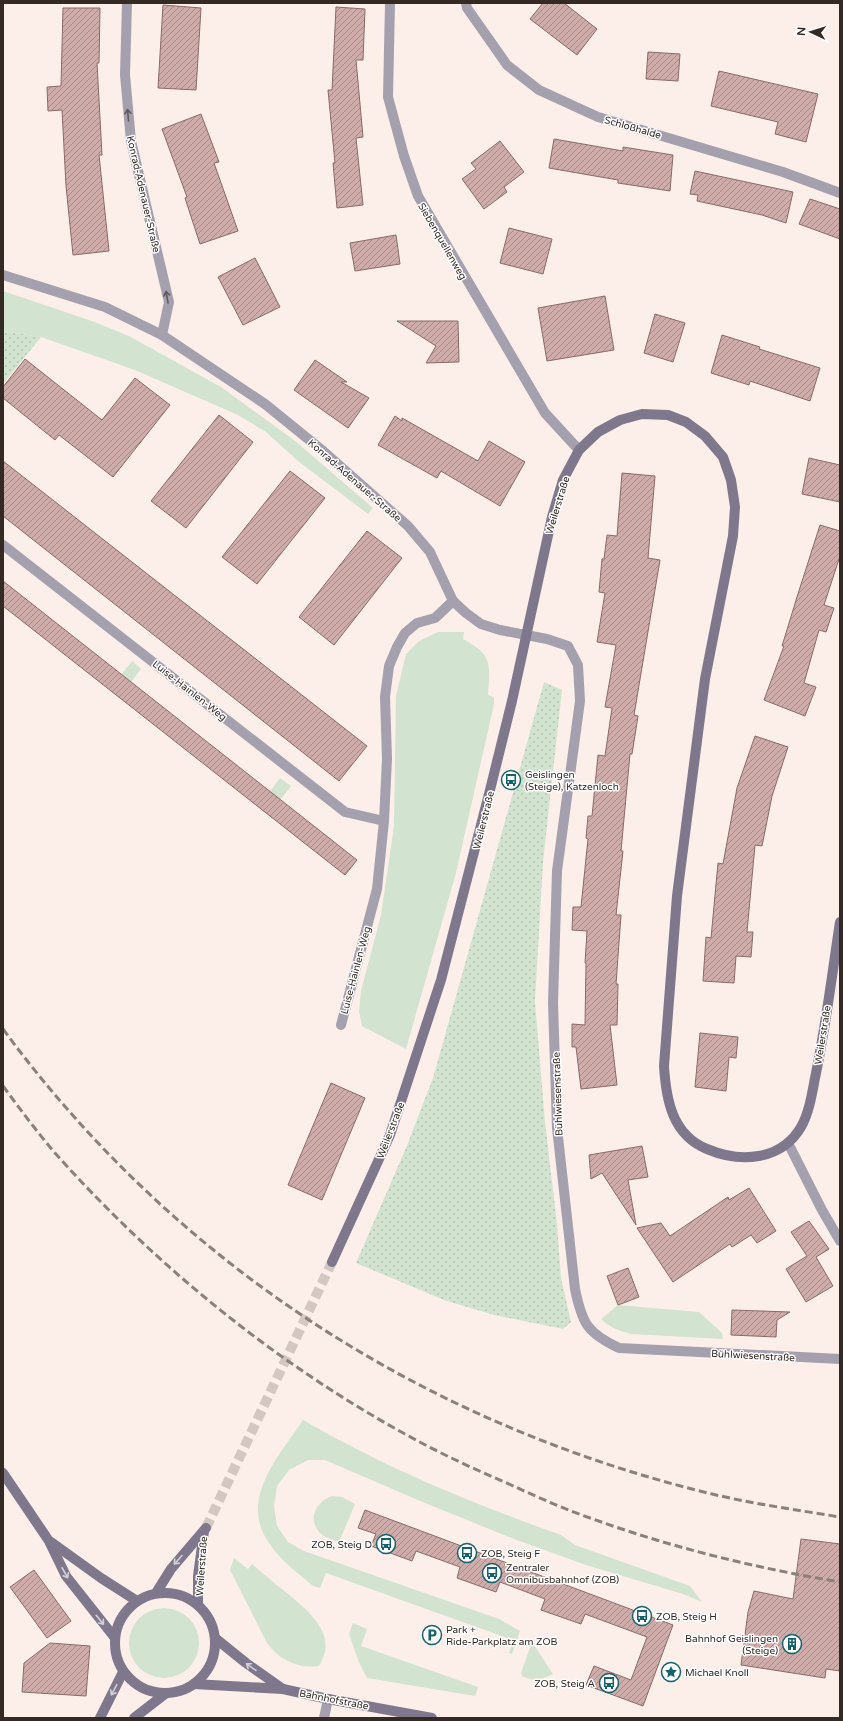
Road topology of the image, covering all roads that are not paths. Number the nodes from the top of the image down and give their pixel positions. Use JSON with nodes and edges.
{"nodes":[{"id":1,"x":128,"y":3,"type":"edge"},
{"id":2,"x":390,"y":3,"type":"edge"},
{"id":3,"x":466,"y":3,"type":"edge"},
{"id":4,"x":840,"y":193,"type":"edge"},
{"id":5,"x":3,"y":275,"type":"edge"},
{"id":6,"x":162,"y":335,"type":"junction"},
{"id":7,"x":579,"y":450,"type":"junction"},
{"id":8,"x":3,"y":545,"type":"edge"},
{"id":9,"x":453,"y":601,"type":"junction"},
{"id":10,"x":526,"y":634,"type":"junction"},
{"id":11,"x":384,"y":821,"type":"junction"},
{"id":12,"x":840,"y":922,"type":"edge"},
{"id":13,"x":341,"y":1025,"type":"dead end"},
{"id":14,"x":788,"y":1143,"type":"junction"},
{"id":15,"x":840,"y":1241,"type":"edge"},
{"id":16,"x":332,"y":1262,"type":"tunnel mouth"},
{"id":17,"x":840,"y":1359,"type":"edge"},
{"id":18,"x":3,"y":1473,"type":"edge"},
{"id":19,"x":49,"y":1541,"type":"junction"},
{"id":20,"x":156,"y":1593,"type":"junction"},
{"id":21,"x":137,"y":1601,"type":"junction"},
{"id":22,"x":198,"y":1605,"type":"junction"},
{"id":23,"x":115,"y":1638,"type":"junction"},
{"id":24,"x":215,"y":1638,"type":"junction"},
{"id":25,"x":124,"y":1672,"type":"junction"},
{"id":26,"x":194,"y":1684,"type":"junction"},
{"id":27,"x":283,"y":1689,"type":"junction"},
{"id":28,"x":165,"y":1694,"type":"junction"},
{"id":29,"x":328,"y":1699,"type":"junction"},
{"id":30,"x":100,"y":1718,"type":"edge"},
{"id":31,"x":134,"y":1718,"type":"edge"},
{"id":32,"x":324,"y":1718,"type":"edge"},
{"id":33,"x":432,"y":1718,"type":"edge"}],
"edges":[{"from":6,"to":1,"type":"street","name":"Konrad-Adenauer-Straße","one_way":true},
{"from":2,"to":7,"type":"street","name":"Siebenquellenweg"},
{"from":3,"to":4,"type":"street","name":"Schloßhalde"},
{"from":5,"to":6,"type":"street","name":"Konrad-Adenauer-Straße"},
{"from":6,"to":9,"type":"street","name":"Konrad-Adenauer-Straße"},
{"from":7,"to":10,"type":"street","name":"Weilerstraße"},
{"from":7,"to":14,"type":"street","name":"Weilerstraße"},
{"from":8,"to":11,"type":"street","name":"Luise-Hainlen-Weg"},
{"from":9,"to":10,"type":"street","name":"Konrad-Adenauer-Straße"},
{"from":9,"to":11,"type":"street","name":"Luise-Hainlen-Weg"},
{"from":10,"to":16,"type":"street","name":"Weilerstraße"},
{"from":10,"to":17,"type":"street","name":"Bühlwiesenstraße"},
{"from":11,"to":13,"type":"street","name":"Luise-Hainlen-Weg"},
{"from":12,"to":14,"type":"street","name":"Weilerstraße"},
{"from":14,"to":15,"type":"street"},
{"from":18,"to":19,"type":"street"},
{"from":19,"to":21,"type":"street"},
{"from":19,"to":23,"type":"street","one_way":true},
{"from":20,"to":21,"type":"street"},
{"from":20,"to":22,"type":"street"},
{"from":22,"to":20,"type":"street","name":"Weilerstraße","one_way":true},
{"from":21,"to":23,"type":"street"},
{"from":22,"to":24,"type":"street"},
{"from":23,"to":25,"type":"street"},
{"from":24,"to":26,"type":"street"},
{"from":27,"to":24,"type":"street","name":"Bahnhofstraße","one_way":true},
{"from":25,"to":28,"type":"street"},
{"from":25,"to":30,"type":"street","one_way":true},
{"from":26,"to":27,"type":"street","name":"Bahnhofstraße"},
{"from":26,"to":28,"type":"street"},
{"from":27,"to":29,"type":"street","name":"Bahnhofstraße"},
{"from":28,"to":31,"type":"street"},
{"from":29,"to":32,"type":"street"},
{"from":29,"to":33,"type":"street","name":"Bahnhofstraße"}]}
